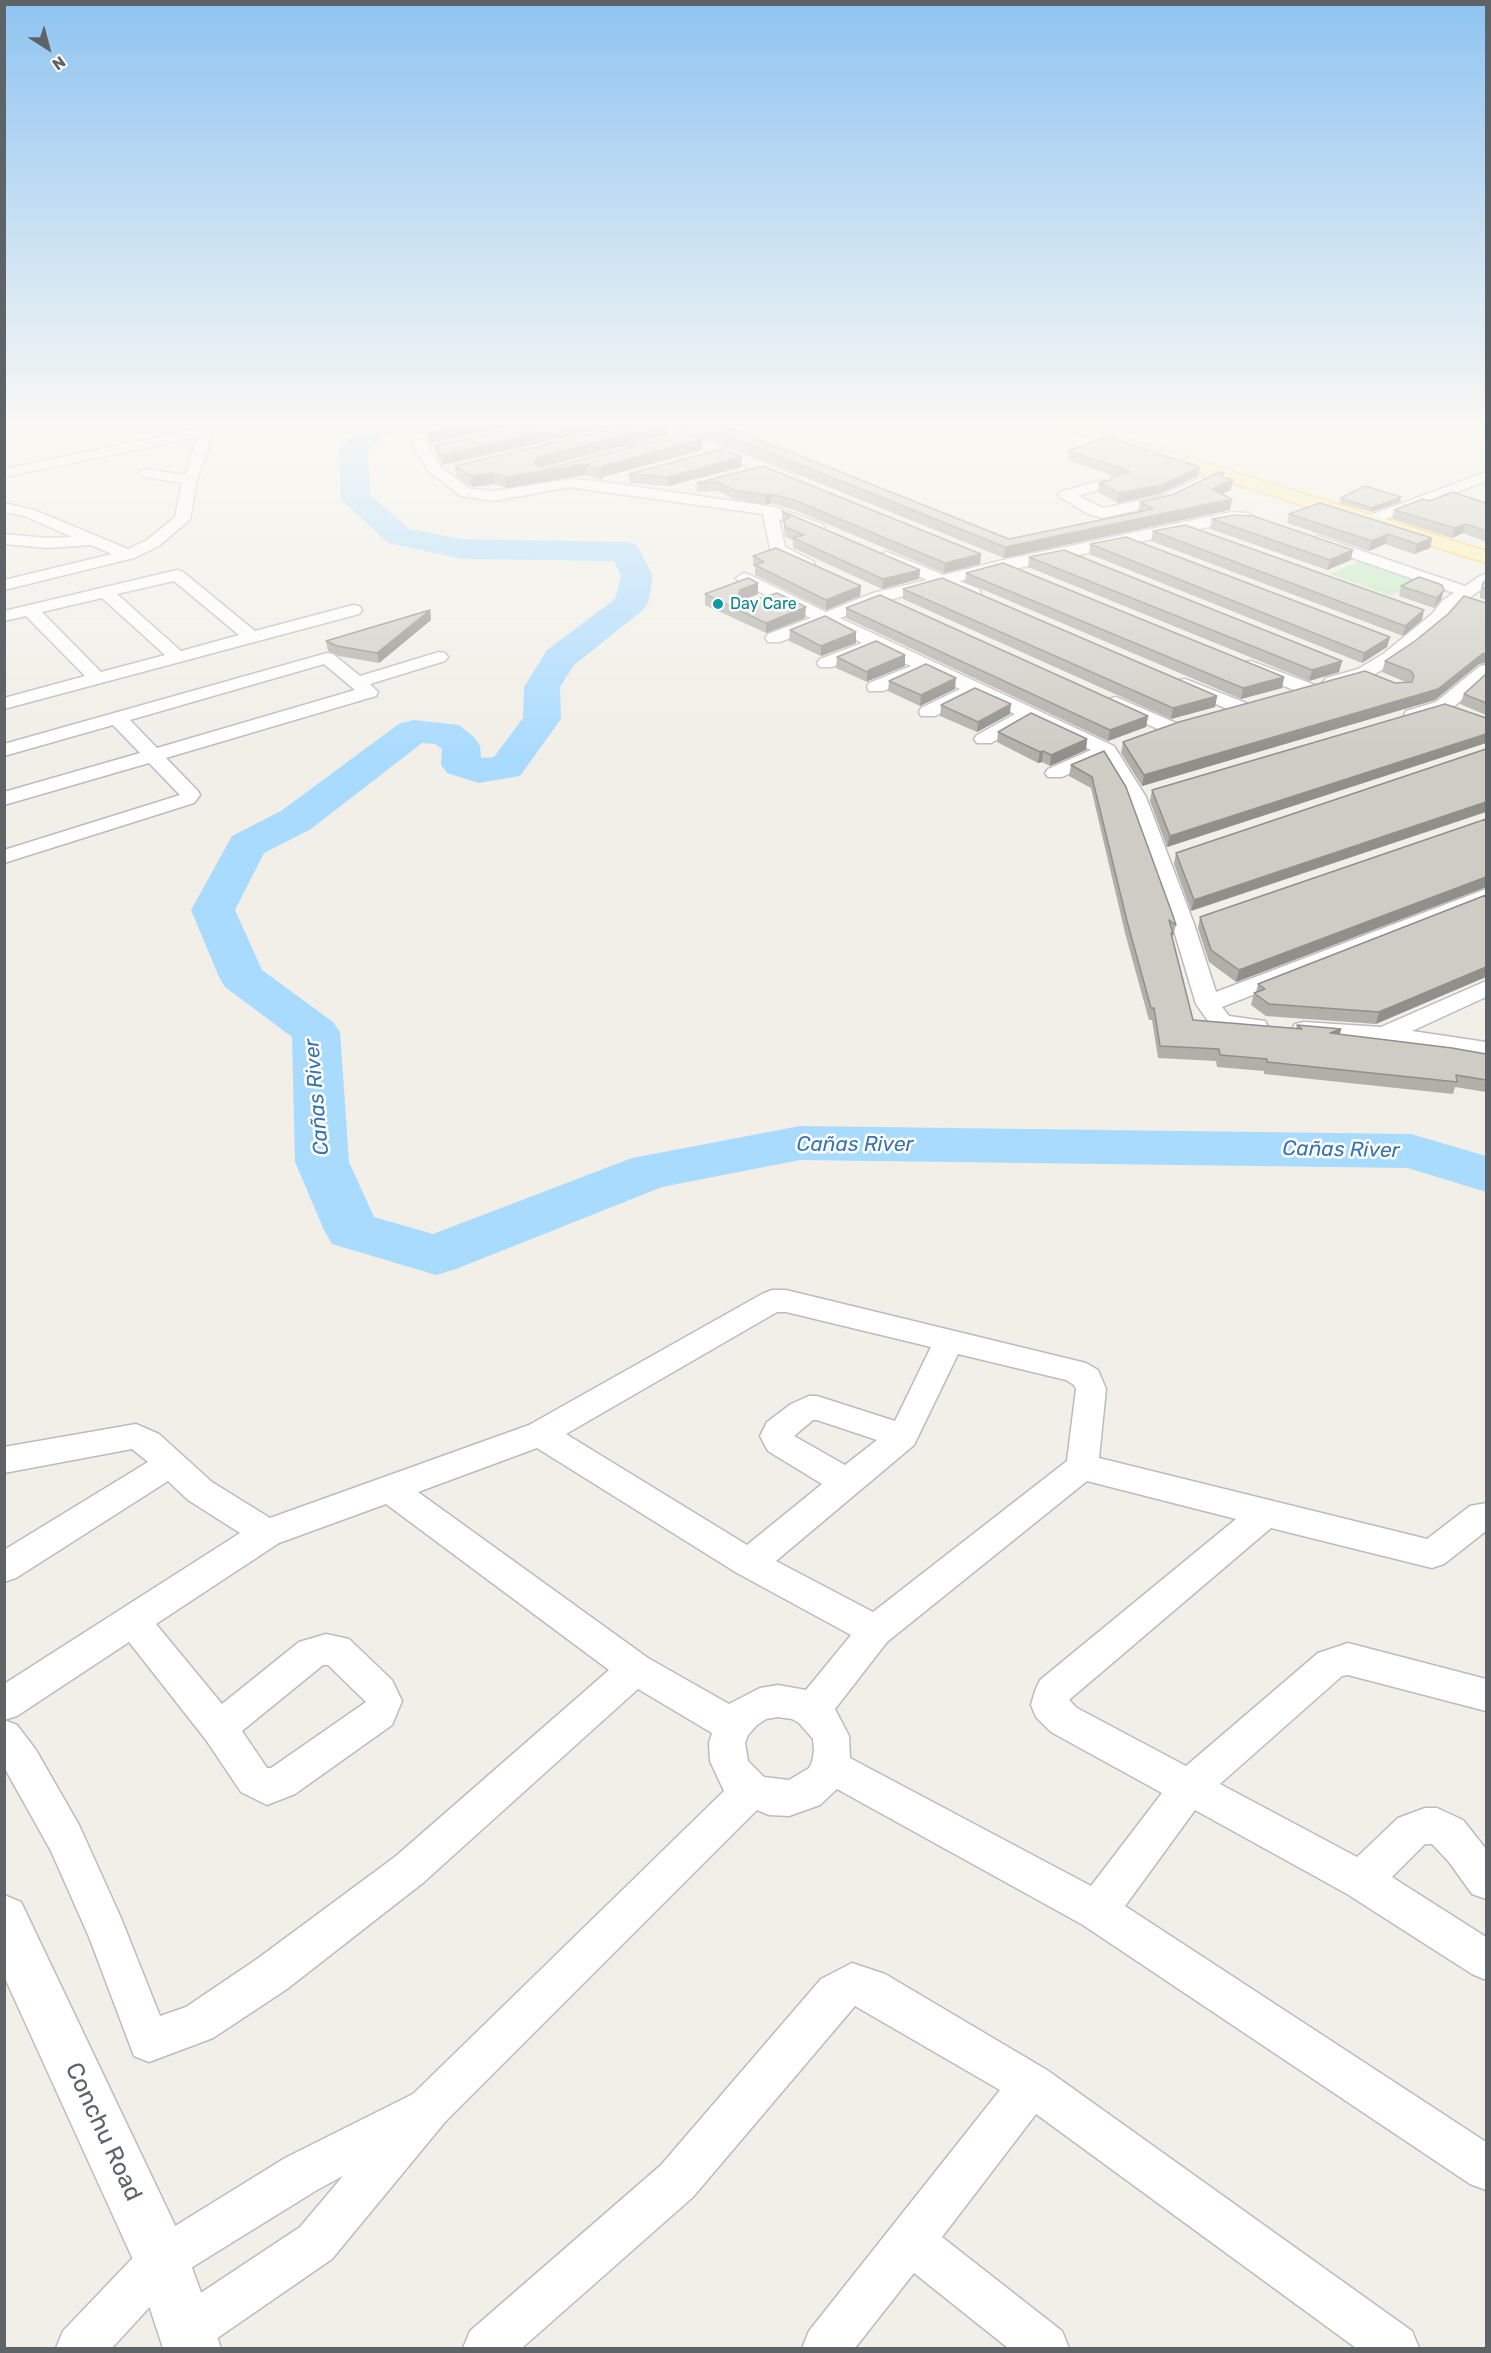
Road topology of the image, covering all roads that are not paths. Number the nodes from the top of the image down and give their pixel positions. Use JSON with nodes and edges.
{"nodes":[{"id":1,"x":82,"y":536,"type":"edge"},
{"id":2,"x":162,"y":536,"type":"edge"},
{"id":3,"x":775,"y":536,"type":"edge"},
{"id":4,"x":1146,"y":536,"type":"edge"},
{"id":5,"x":1209,"y":536,"type":"edge"},
{"id":6,"x":1301,"y":536,"type":"edge"},
{"id":7,"x":1420,"y":536,"type":"edge"},
{"id":8,"x":4,"y":539,"type":"edge"},
{"id":9,"x":1218,"y":539,"type":"edge"},
{"id":10,"x":92,"y":540,"type":"junction"},
{"id":11,"x":1128,"y":540,"type":"junction"},
{"id":12,"x":1150,"y":549,"type":"edge"},
{"id":13,"x":876,"y":552,"type":"edge"},
{"id":14,"x":1066,"y":554,"type":"junction"},
{"id":15,"x":128,"y":555,"type":"junction"},
{"id":16,"x":982,"y":556,"type":"edge"},
{"id":17,"x":1486,"y":557,"type":"edge"},
{"id":18,"x":1088,"y":562,"type":"edge"},
{"id":19,"x":1003,"y":565,"type":"junction"},
{"id":20,"x":4,"y":569,"type":"edge"},
{"id":21,"x":57,"y":573,"type":"junction"},
{"id":22,"x":828,"y":573,"type":"edge"},
{"id":23,"x":1025,"y":574,"type":"edge"},
{"id":24,"x":744,"y":578,"type":"edge"},
{"id":25,"x":1486,"y":579,"type":"edge"},
{"id":26,"x":942,"y":580,"type":"junction"},
{"id":27,"x":4,"y":585,"type":"edge"},
{"id":28,"x":858,"y":587,"type":"edge"},
{"id":29,"x":105,"y":592,"type":"junction"},
{"id":30,"x":778,"y":595,"type":"junction"},
{"id":31,"x":879,"y":597,"type":"junction"},
{"id":32,"x":78,"y":598,"type":"junction"},
{"id":33,"x":986,"y":599,"type":"edge"},
{"id":34,"x":1455,"y":600,"type":"junction"},
{"id":35,"x":758,"y":602,"type":"edge"},
{"id":36,"x":900,"y":606,"type":"edge"},
{"id":37,"x":30,"y":610,"type":"junction"},
{"id":38,"x":352,"y":610,"type":"dead end"},
{"id":39,"x":1416,"y":610,"type":"edge"},
{"id":40,"x":4,"y":616,"type":"edge"},
{"id":41,"x":826,"y":618,"type":"junction"},
{"id":42,"x":252,"y":637,"type":"junction"},
{"id":43,"x":774,"y":638,"type":"edge"},
{"id":44,"x":1383,"y":638,"type":"edge"},
{"id":45,"x":876,"y":643,"type":"junction"},
{"id":46,"x":1405,"y":646,"type":"junction"},
{"id":47,"x":178,"y":657,"type":"junction"},
{"id":48,"x":439,"y":657,"type":"dead end"},
{"id":49,"x":1232,"y":658,"type":"edge"},
{"id":50,"x":826,"y":663,"type":"dead end"},
{"id":51,"x":1342,"y":664,"type":"edge"},
{"id":52,"x":927,"y":665,"type":"junction"},
{"id":53,"x":1486,"y":670,"type":"edge"},
{"id":54,"x":1364,"y":673,"type":"junction"},
{"id":55,"x":98,"y":679,"type":"junction"},
{"id":56,"x":1173,"y":679,"type":"edge"},
{"id":57,"x":1382,"y":681,"type":"edge"},
{"id":58,"x":358,"y":682,"type":"junction"},
{"id":59,"x":876,"y":687,"type":"dead end"},
{"id":60,"x":975,"y":688,"type":"junction"},
{"id":61,"x":1308,"y":689,"type":"junction"},
{"id":62,"x":1105,"y":698,"type":"edge"},
{"id":63,"x":7,"y":699,"type":"edge"},
{"id":64,"x":1443,"y":706,"type":"junction"},
{"id":65,"x":1239,"y":707,"type":"junction"},
{"id":66,"x":928,"y":712,"type":"dead end"},
{"id":67,"x":1029,"y":714,"type":"junction"},
{"id":68,"x":1465,"y":715,"type":"edge"},
{"id":69,"x":1209,"y":716,"type":"edge"},
{"id":70,"x":117,"y":718,"type":"junction"},
{"id":71,"x":1398,"y":720,"type":"edge"},
{"id":72,"x":1189,"y":722,"type":"edge"},
{"id":73,"x":1170,"y":728,"type":"junction"},
{"id":74,"x":1149,"y":735,"type":"edge"},
{"id":75,"x":984,"y":739,"type":"dead end"},
{"id":76,"x":1128,"y":742,"type":"edge"},
{"id":77,"x":4,"y":750,"type":"edge"},
{"id":78,"x":1107,"y":750,"type":"junction"},
{"id":79,"x":155,"y":755,"type":"junction"},
{"id":80,"x":1055,"y":773,"type":"dead end"},
{"id":81,"x":1158,"y":790,"type":"edge"},
{"id":82,"x":1136,"y":797,"type":"junction"},
{"id":83,"x":4,"y":799,"type":"edge"},
{"id":84,"x":1181,"y":853,"type":"edge"},
{"id":85,"x":4,"y":857,"type":"edge"},
{"id":86,"x":1158,"y":860,"type":"junction"},
{"id":87,"x":1486,"y":895,"type":"edge"},
{"id":88,"x":1205,"y":917,"type":"edge"},
{"id":89,"x":1183,"y":924,"type":"junction"},
{"id":90,"x":1486,"y":988,"type":"edge"},
{"id":91,"x":1208,"y":1004,"type":"junction"},
{"id":92,"x":1384,"y":1035,"type":"junction"},
{"id":93,"x":1486,"y":1049,"type":"edge"},
{"id":94,"x":950,"y":1340,"type":"junction"},
{"id":95,"x":540,"y":1434,"type":"junction"},
{"id":96,"x":903,"y":1436,"type":"junction"},
{"id":97,"x":4,"y":1460,"type":"edge"},
{"id":98,"x":170,"y":1464,"type":"junction"},
{"id":99,"x":1082,"y":1467,"type":"junction"},
{"id":100,"x":846,"y":1482,"type":"junction"},
{"id":101,"x":390,"y":1489,"type":"junction"},
{"id":102,"x":1267,"y":1512,"type":"junction"},
{"id":103,"x":1486,"y":1516,"type":"edge"},
{"id":104,"x":267,"y":1533,"type":"junction"},
{"id":105,"x":749,"y":1563,"type":"junction"},
{"id":106,"x":4,"y":1568,"type":"edge"},
{"id":107,"x":132,"y":1620,"type":"junction"},
{"id":108,"x":875,"y":1631,"type":"junction"},
{"id":109,"x":635,"y":1669,"type":"junction"},
{"id":110,"x":1486,"y":1695,"type":"edge"},
{"id":111,"x":4,"y":1704,"type":"edge"},
{"id":112,"x":812,"y":1711,"type":"junction"},
{"id":113,"x":733,"y":1726,"type":"junction"},
{"id":114,"x":219,"y":1728,"type":"dead end"},
{"id":115,"x":4,"y":1737,"type":"edge"},
{"id":116,"x":831,"y":1766,"type":"junction"},
{"id":117,"x":1190,"y":1786,"type":"junction"},
{"id":118,"x":751,"y":1790,"type":"junction"},
{"id":119,"x":1362,"y":1880,"type":"junction"},
{"id":120,"x":1486,"y":1880,"type":"edge"},
{"id":121,"x":1096,"y":1911,"type":"junction"},
{"id":122,"x":4,"y":1919,"type":"edge"},
{"id":123,"x":1486,"y":1960,"type":"edge"},
{"id":124,"x":1032,"y":2085,"type":"junction"},
{"id":125,"x":430,"y":2107,"type":"junction"},
{"id":126,"x":1486,"y":2168,"type":"edge"},
{"id":127,"x":910,"y":2241,"type":"junction"},
{"id":128,"x":162,"y":2260,"type":"junction"},
{"id":129,"x":189,"y":2340,"type":"edge"},
{"id":130,"x":80,"y":2349,"type":"edge"},
{"id":131,"x":487,"y":2349,"type":"edge"},
{"id":132,"x":826,"y":2349,"type":"edge"},
{"id":133,"x":1045,"y":2349,"type":"edge"},
{"id":134,"x":1395,"y":2349,"type":"edge"}],
"edges":[{"from":1,"to":10,"type":"street"},
{"from":2,"to":15,"type":"street"},
{"from":3,"to":22,"type":"street"},
{"from":4,"to":11,"type":"street"},
{"from":5,"to":9,"type":"street"},
{"from":6,"to":34,"type":"street"},
{"from":7,"to":17,"type":"main road"},
{"from":8,"to":10,"type":"street"},
{"from":10,"to":15,"type":"street"},
{"from":11,"to":12,"type":"street"},
{"from":11,"to":14,"type":"street"},
{"from":13,"to":26,"type":"street"},
{"from":14,"to":18,"type":"street"},
{"from":14,"to":19,"type":"street"},
{"from":15,"to":21,"type":"street"},
{"from":16,"to":19,"type":"street"},
{"from":17,"to":34,"type":"street"},
{"from":19,"to":23,"type":"street"},
{"from":19,"to":26,"type":"street"},
{"from":20,"to":21,"type":"street"},
{"from":21,"to":27,"type":"street"},
{"from":21,"to":32,"type":"street"},
{"from":24,"to":30,"type":"street"},
{"from":25,"to":34,"type":"street"},
{"from":26,"to":31,"type":"street"},
{"from":26,"to":33,"type":"street"},
{"from":28,"to":31,"type":"street"},
{"from":29,"to":32,"type":"street"},
{"from":29,"to":42,"type":"street"},
{"from":29,"to":47,"type":"street"},
{"from":30,"to":35,"type":"street"},
{"from":30,"to":41,"type":"street"},
{"from":31,"to":36,"type":"street"},
{"from":31,"to":41,"type":"street"},
{"from":32,"to":37,"type":"street"},
{"from":34,"to":39,"type":"street"},
{"from":34,"to":46,"type":"street"},
{"from":37,"to":40,"type":"street"},
{"from":37,"to":55,"type":"street"},
{"from":38,"to":42,"type":"street"},
{"from":41,"to":43,"type":"street"},
{"from":41,"to":45,"type":"street"},
{"from":42,"to":47,"type":"street"},
{"from":44,"to":46,"type":"street"},
{"from":45,"to":50,"type":"street"},
{"from":45,"to":52,"type":"street"},
{"from":46,"to":54,"type":"street"},
{"from":47,"to":55,"type":"street"},
{"from":48,"to":58,"type":"street"},
{"from":49,"to":61,"type":"street"},
{"from":51,"to":54,"type":"street"},
{"from":52,"to":59,"type":"street"},
{"from":52,"to":60,"type":"street"},
{"from":53,"to":64,"type":"street"},
{"from":54,"to":57,"type":"street"},
{"from":54,"to":61,"type":"street"},
{"from":55,"to":63,"type":"street"},
{"from":56,"to":65,"type":"street"},
{"from":58,"to":70,"type":"street"},
{"from":58,"to":79,"type":"street"},
{"from":60,"to":66,"type":"street"},
{"from":60,"to":67,"type":"street"},
{"from":61,"to":65,"type":"street"},
{"from":62,"to":73,"type":"street"},
{"from":64,"to":68,"type":"street"},
{"from":64,"to":71,"type":"street"},
{"from":65,"to":69,"type":"street"},
{"from":67,"to":75,"type":"street"},
{"from":67,"to":78,"type":"street"},
{"from":70,"to":77,"type":"street"},
{"from":70,"to":79,"type":"street"},
{"from":72,"to":73,"type":"street"},
{"from":73,"to":74,"type":"street"},
{"from":76,"to":78,"type":"street"},
{"from":78,"to":80,"type":"street"},
{"from":78,"to":82,"type":"street"},
{"from":79,"to":83,"type":"street"},
{"from":79,"to":85,"type":"street"},
{"from":81,"to":82,"type":"street"},
{"from":82,"to":86,"type":"street"},
{"from":84,"to":86,"type":"street"},
{"from":86,"to":89,"type":"street"},
{"from":87,"to":91,"type":"street"},
{"from":88,"to":89,"type":"street"},
{"from":89,"to":91,"type":"street"},
{"from":90,"to":92,"type":"street"},
{"from":91,"to":92,"type":"street"},
{"from":92,"to":93,"type":"street"},
{"from":94,"to":95,"type":"street"},
{"from":94,"to":96,"type":"street"},
{"from":94,"to":99,"type":"street"},
{"from":95,"to":101,"type":"street"},
{"from":95,"to":105,"type":"street"},
{"from":96,"to":100,"type":"street"},
{"from":96,"to":100,"type":"street"},
{"from":97,"to":98,"type":"street"},
{"from":98,"to":104,"type":"street"},
{"from":98,"to":106,"type":"street"},
{"from":99,"to":102,"type":"street"},
{"from":99,"to":108,"type":"street"},
{"from":100,"to":105,"type":"street"},
{"from":101,"to":104,"type":"street"},
{"from":101,"to":109,"type":"street"},
{"from":102,"to":103,"type":"street"},
{"from":102,"to":117,"type":"street"},
{"from":104,"to":107,"type":"street"},
{"from":105,"to":108,"type":"street"},
{"from":107,"to":111,"type":"street"},
{"from":107,"to":114,"type":"street"},
{"from":108,"to":112,"type":"street"},
{"from":109,"to":113,"type":"street"},
{"from":109,"to":115,"type":"street"},
{"from":110,"to":117,"type":"street"},
{"from":112,"to":113,"type":"street"},
{"from":112,"to":116,"type":"street"},
{"from":113,"to":118,"type":"street"},
{"from":116,"to":118,"type":"street"},
{"from":116,"to":121,"type":"street"},
{"from":117,"to":119,"type":"street"},
{"from":117,"to":121,"type":"street"},
{"from":118,"to":125,"type":"street"},
{"from":119,"to":120,"type":"street"},
{"from":119,"to":123,"type":"street"},
{"from":121,"to":126,"type":"street"},
{"from":122,"to":128,"type":"main road","name":"Conchu Road"},
{"from":124,"to":127,"type":"street"},
{"from":124,"to":131,"type":"street"},
{"from":124,"to":134,"type":"street"},
{"from":125,"to":128,"type":"street"},
{"from":125,"to":129,"type":"street"},
{"from":127,"to":132,"type":"street"},
{"from":127,"to":133,"type":"street"},
{"from":128,"to":129,"type":"main road","name":"Conchu Road"},
{"from":128,"to":130,"type":"street"}]}
